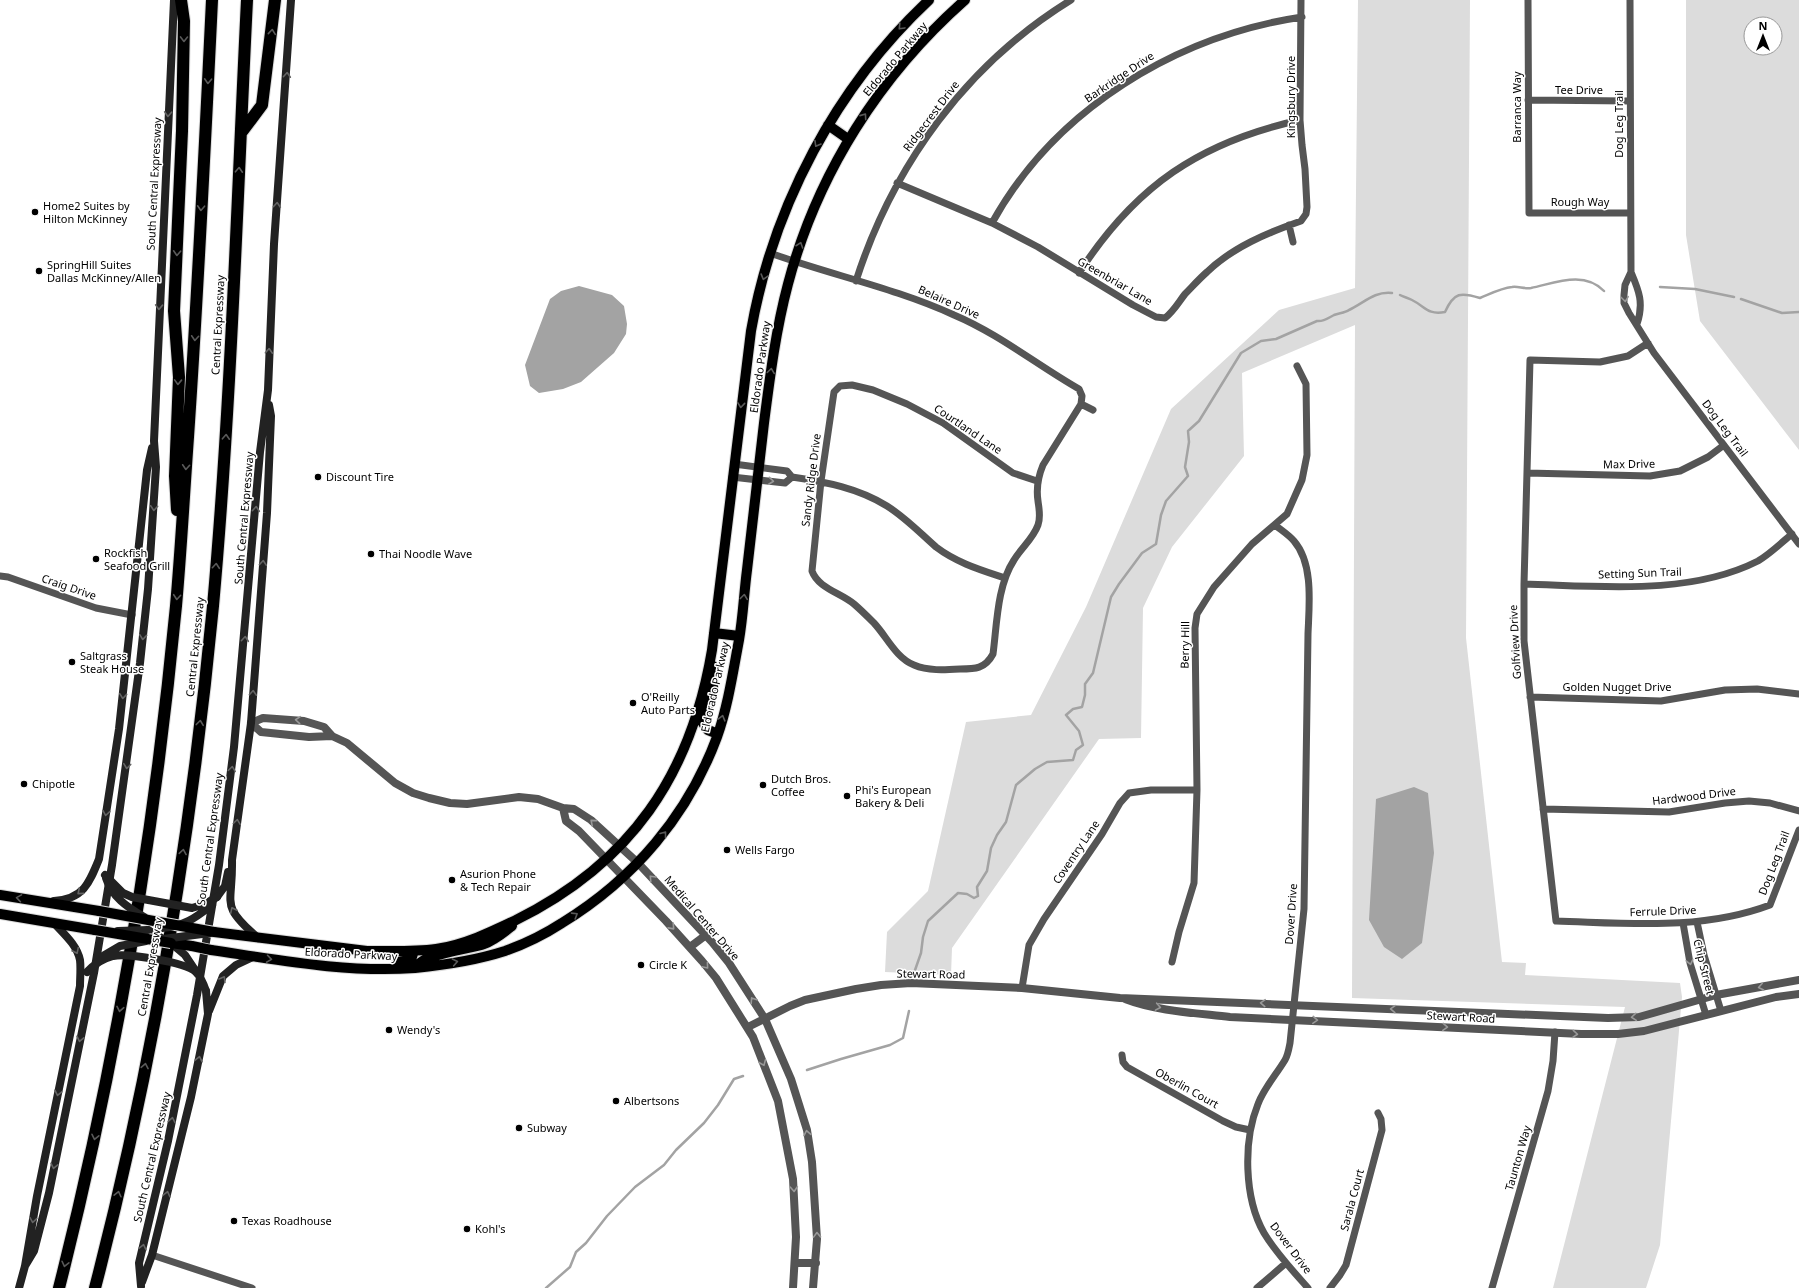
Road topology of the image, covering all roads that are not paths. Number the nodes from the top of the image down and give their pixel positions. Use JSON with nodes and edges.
{"nodes":[{"id":1,"x":174,"y":0,"type":"edge"},
{"id":2,"x":181,"y":0,"type":"edge"},
{"id":3,"x":212,"y":0,"type":"edge"},
{"id":4,"x":247,"y":0,"type":"edge"},
{"id":5,"x":275,"y":0,"type":"edge"},
{"id":6,"x":291,"y":0,"type":"edge"},
{"id":7,"x":929,"y":0,"type":"edge"},
{"id":8,"x":965,"y":0,"type":"edge"},
{"id":9,"x":1071,"y":0,"type":"edge"},
{"id":10,"x":1301,"y":0,"type":"edge"},
{"id":11,"x":1528,"y":0,"type":"edge"},
{"id":12,"x":1630,"y":0,"type":"edge"},
{"id":13,"x":1302,"y":17,"type":"junction"},
{"id":14,"x":1528,"y":100,"type":"junction"},
{"id":15,"x":1630,"y":101,"type":"junction"},
{"id":16,"x":1300,"y":120,"type":"junction"},
{"id":17,"x":828,"y":125,"type":"junction"},
{"id":18,"x":241,"y":133,"type":"junction"},
{"id":19,"x":848,"y":139,"type":"junction"},
{"id":20,"x":897,"y":183,"type":"junction"},
{"id":21,"x":1528,"y":213,"type":"joint"},
{"id":22,"x":1630,"y":213,"type":"junction"},
{"id":23,"x":1304,"y":218,"type":"joint"},
{"id":24,"x":992,"y":223,"type":"junction"},
{"id":25,"x":1289,"y":225,"type":"junction"},
{"id":26,"x":1293,"y":242,"type":"dead end"},
{"id":27,"x":770,"y":253,"type":"junction"},
{"id":28,"x":794,"y":262,"type":"junction"},
{"id":29,"x":1631,"y":272,"type":"junction"},
{"id":30,"x":1079,"y":273,"type":"junction"},
{"id":31,"x":856,"y":281,"type":"junction"},
{"id":32,"x":1637,"y":324,"type":"junction"},
{"id":33,"x":1648,"y":343,"type":"junction"},
{"id":34,"x":1297,"y":366,"type":"dead end"},
{"id":35,"x":840,"y":386,"type":"joint"},
{"id":36,"x":268,"y":390,"type":"junction"},
{"id":37,"x":1081,"y":404,"type":"junction"},
{"id":38,"x":1093,"y":410,"type":"dead end"},
{"id":39,"x":154,"y":441,"type":"junction"},
{"id":40,"x":1724,"y":445,"type":"junction"},
{"id":41,"x":734,"y":464,"type":"junction"},
{"id":42,"x":759,"y":467,"type":"junction"},
{"id":43,"x":1527,"y":473,"type":"junction"},
{"id":44,"x":732,"y":476,"type":"junction"},
{"id":45,"x":792,"y":477,"type":"junction"},
{"id":46,"x":757,"y":480,"type":"junction"},
{"id":47,"x":821,"y":481,"type":"junction"},
{"id":48,"x":1038,"y":481,"type":"junction"},
{"id":49,"x":1275,"y":525,"type":"junction"},
{"id":50,"x":1792,"y":534,"type":"junction"},
{"id":51,"x":1799,"y":544,"type":"edge"},
{"id":52,"x":180,"y":557,"type":"junction"},
{"id":53,"x":0,"y":576,"type":"edge"},
{"id":54,"x":1005,"y":578,"type":"junction"},
{"id":55,"x":1524,"y":584,"type":"junction"},
{"id":56,"x":132,"y":615,"type":"junction"},
{"id":57,"x":714,"y":633,"type":"junction"},
{"id":58,"x":739,"y":636,"type":"junction"},
{"id":59,"x":712,"y":650,"type":"junction"},
{"id":60,"x":1799,"y":694,"type":"edge"},
{"id":61,"x":1530,"y":697,"type":"junction"},
{"id":62,"x":251,"y":723,"type":"junction"},
{"id":63,"x":718,"y":734,"type":"junction"},
{"id":64,"x":332,"y":736,"type":"junction"},
{"id":65,"x":1197,"y":790,"type":"junction"},
{"id":66,"x":563,"y":808,"type":"junction"},
{"id":67,"x":1543,"y":810,"type":"junction"},
{"id":68,"x":1799,"y":811,"type":"edge"},
{"id":69,"x":1799,"y":830,"type":"edge"},
{"id":70,"x":619,"y":846,"type":"junction"},
{"id":71,"x":99,"y":859,"type":"junction"},
{"id":72,"x":606,"y":859,"type":"junction"},
{"id":73,"x":232,"y":860,"type":"junction"},
{"id":74,"x":638,"y":863,"type":"junction"},
{"id":75,"x":105,"y":875,"type":"junction"},
{"id":76,"x":622,"y":878,"type":"junction"},
{"id":77,"x":0,"y":895,"type":"edge"},
{"id":78,"x":219,"y":895,"type":"junction"},
{"id":79,"x":44,"y":902,"type":"junction"},
{"id":80,"x":1770,"y":905,"type":"joint"},
{"id":81,"x":0,"y":914,"type":"edge"},
{"id":82,"x":526,"y":915,"type":"junction"},
{"id":83,"x":1556,"y":921,"type":"joint"},
{"id":84,"x":1697,"y":922,"type":"junction"},
{"id":85,"x":54,"y":923,"type":"junction"},
{"id":86,"x":1683,"y":923,"type":"junction"},
{"id":87,"x":149,"y":925,"type":"junction"},
{"id":88,"x":179,"y":926,"type":"junction"},
{"id":89,"x":162,"y":928,"type":"junction"},
{"id":90,"x":95,"y":930,"type":"junction"},
{"id":91,"x":214,"y":932,"type":"junction"},
{"id":92,"x":706,"y":935,"type":"junction"},
{"id":93,"x":259,"y":938,"type":"junction"},
{"id":94,"x":166,"y":940,"type":"junction"},
{"id":95,"x":690,"y":947,"type":"junction"},
{"id":96,"x":414,"y":951,"type":"junction"},
{"id":97,"x":253,"y":957,"type":"junction"},
{"id":98,"x":97,"y":962,"type":"junction"},
{"id":99,"x":1172,"y":962,"type":"dead end"},
{"id":100,"x":340,"y":967,"type":"junction"},
{"id":101,"x":416,"y":968,"type":"junction"},
{"id":102,"x":197,"y":973,"type":"junction"},
{"id":103,"x":1799,"y":980,"type":"edge"},
{"id":104,"x":80,"y":986,"type":"junction"},
{"id":105,"x":1022,"y":988,"type":"junction"},
{"id":106,"x":1799,"y":994,"type":"edge"},
{"id":107,"x":1716,"y":995,"type":"junction"},
{"id":108,"x":1120,"y":998,"type":"junction"},
{"id":109,"x":1701,"y":999,"type":"junction"},
{"id":110,"x":1293,"y":1005,"type":"junction"},
{"id":111,"x":1721,"y":1011,"type":"junction"},
{"id":112,"x":208,"y":1014,"type":"junction"},
{"id":113,"x":1706,"y":1015,"type":"junction"},
{"id":114,"x":765,"y":1019,"type":"junction"},
{"id":115,"x":1293,"y":1019,"type":"junction"},
{"id":116,"x":748,"y":1027,"type":"junction"},
{"id":117,"x":1554,"y":1032,"type":"junction"},
{"id":118,"x":1122,"y":1055,"type":"dead end"},
{"id":119,"x":1378,"y":1113,"type":"dead end"},
{"id":120,"x":1250,"y":1130,"type":"junction"},
{"id":121,"x":152,"y":1255,"type":"junction"},
{"id":122,"x":795,"y":1263,"type":"junction"},
{"id":123,"x":816,"y":1263,"type":"junction"},
{"id":124,"x":1286,"y":1263,"type":"junction"},
{"id":125,"x":25,"y":1266,"type":"junction"},
{"id":126,"x":140,"y":1287,"type":"edge"},
{"id":127,"x":19,"y":1288,"type":"edge"},
{"id":128,"x":59,"y":1288,"type":"edge"},
{"id":129,"x":96,"y":1288,"type":"edge"},
{"id":130,"x":252,"y":1288,"type":"edge"},
{"id":131,"x":793,"y":1288,"type":"edge"},
{"id":132,"x":813,"y":1288,"type":"edge"},
{"id":133,"x":1257,"y":1288,"type":"edge"},
{"id":134,"x":1308,"y":1288,"type":"edge"},
{"id":135,"x":1330,"y":1288,"type":"edge"},
{"id":136,"x":1492,"y":1288,"type":"edge"}],
"edges":[{"from":1,"to":39,"type":"main road","name":"South Central Expressway","one_way":true},
{"from":2,"to":52,"type":"highway","one_way":true},
{"from":3,"to":52,"type":"highway","name":"Central Expressway","one_way":true},
{"from":4,"to":18,"type":"highway","name":"Central Expressway"},
{"from":18,"to":5,"type":"highway","one_way":true},
{"from":36,"to":6,"type":"main road","name":"South Central Expressway","one_way":true},
{"from":7,"to":17,"type":"main road","name":"Eldorado Parkway","one_way":true},
{"from":19,"to":8,"type":"main road","name":"Eldorado Parkway","one_way":true},
{"from":9,"to":20,"type":"street","name":"Ridgecrest Drive"},
{"from":10,"to":13,"type":"street","name":"Kingsbury Drive"},
{"from":11,"to":14,"type":"street","name":"Barranca Way"},
{"from":12,"to":15,"type":"street","name":"Dog Leg Trail"},
{"from":13,"to":16,"type":"street","name":"Kingsbury Drive"},
{"from":13,"to":24,"type":"street","name":"Barkridge Drive"},
{"from":14,"to":15,"type":"street","name":"Tee Drive"},
{"from":14,"to":21,"type":"street","name":"Barranca Way"},
{"from":15,"to":22,"type":"street","name":"Dog Leg Trail"},
{"from":16,"to":23,"type":"street","name":"Kingsbury Drive"},
{"from":16,"to":30,"type":"street"},
{"from":17,"to":19,"type":"main road"},
{"from":17,"to":27,"type":"main road","name":"Eldorado Parkway","one_way":true},
{"from":129,"to":18,"type":"highway","name":"Central Expressway","one_way":true},
{"from":28,"to":19,"type":"main road","name":"Eldorado Parkway","one_way":true},
{"from":20,"to":24,"type":"street","name":"Greenbriar Lane"},
{"from":20,"to":31,"type":"street","name":"Ridgecrest Drive"},
{"from":21,"to":22,"type":"street","name":"Rough Way"},
{"from":22,"to":29,"type":"street","name":"Dog Leg Trail"},
{"from":23,"to":25,"type":"street","name":"Greenbriar Lane"},
{"from":24,"to":30,"type":"street","name":"Greenbriar Lane"},
{"from":25,"to":26,"type":"street"},
{"from":25,"to":30,"type":"street","name":"Greenbriar Lane"},
{"from":27,"to":28,"type":"street","name":"Belaire Drive"},
{"from":27,"to":41,"type":"main road","name":"Eldorado Parkway","one_way":true},
{"from":28,"to":31,"type":"street","name":"Belaire Drive"},
{"from":42,"to":28,"type":"main road","name":"Eldorado Parkway","one_way":true},
{"from":29,"to":32,"type":"street","name":"Dog Leg Trail"},
{"from":29,"to":32,"type":"street","name":"Dog Leg Trail","one_way":true},
{"from":31,"to":37,"type":"street","name":"Belaire Drive"},
{"from":32,"to":33,"type":"street","name":"Dog Leg Trail"},
{"from":33,"to":40,"type":"street","name":"Dog Leg Trail"},
{"from":33,"to":43,"type":"street","name":"Golfview Drive"},
{"from":34,"to":49,"type":"street","name":"Berry Hill"},
{"from":35,"to":47,"type":"street","name":"Sandy Ridge Drive"},
{"from":35,"to":48,"type":"street","name":"Courtland Lane"},
{"from":62,"to":36,"type":"main road","name":"South Central Expressway","one_way":true},
{"from":126,"to":36,"type":"main road","name":"South Central Expressway","one_way":true},
{"from":37,"to":38,"type":"street"},
{"from":37,"to":48,"type":"street"},
{"from":39,"to":56,"type":"main road","name":"South Central Expressway"},
{"from":39,"to":125,"type":"main road","name":"South Central Expressway","one_way":true},
{"from":40,"to":43,"type":"street","name":"Max Drive"},
{"from":40,"to":50,"type":"street","name":"Dog Leg Trail"},
{"from":41,"to":42,"type":"street"},
{"from":41,"to":44,"type":"main road","name":"Eldorado Parkway"},
{"from":42,"to":45,"type":"street"},
{"from":42,"to":46,"type":"main road","name":"Eldorado Parkway"},
{"from":43,"to":55,"type":"street","name":"Golfview Drive"},
{"from":44,"to":46,"type":"street"},
{"from":44,"to":57,"type":"main road","name":"Eldorado Parkway"},
{"from":46,"to":45,"type":"street","one_way":true},
{"from":45,"to":47,"type":"street"},
{"from":58,"to":46,"type":"main road","name":"Eldorado Parkway","one_way":true},
{"from":47,"to":54,"type":"street"},
{"from":47,"to":54,"type":"street","name":"Sandy Ridge Drive"},
{"from":48,"to":54,"type":"street"},
{"from":49,"to":65,"type":"street","name":"Berry Hill"},
{"from":49,"to":110,"type":"street","name":"Dover Drive"},
{"from":50,"to":51,"type":"street","name":"Dog Leg Trail"},
{"from":50,"to":55,"type":"street","name":"Setting Sun Trail"},
{"from":52,"to":128,"type":"highway","name":"Central Expressway","one_way":true},
{"from":53,"to":56,"type":"street","name":"Craig Drive"},
{"from":55,"to":61,"type":"street","name":"Golfview Drive"},
{"from":56,"to":71,"type":"main road","name":"South Central Expressway","one_way":true},
{"from":57,"to":58,"type":"main road"},
{"from":57,"to":59,"type":"main road","name":"Eldorado Parkway"},
{"from":63,"to":58,"type":"main road","name":"Eldorado Parkway","one_way":true},
{"from":59,"to":63,"type":"main road"},
{"from":59,"to":70,"type":"main road","name":"Eldorado Parkway"},
{"from":60,"to":61,"type":"street","name":"Golden Nugget Drive"},
{"from":61,"to":67,"type":"street","name":"Golfview Drive"},
{"from":62,"to":64,"type":"street","name":"Medical Center Drive"},
{"from":64,"to":62,"type":"street","name":"Medical Center Drive","one_way":true},
{"from":73,"to":62,"type":"main road","name":"South Central Expressway","one_way":true},
{"from":74,"to":63,"type":"main road","name":"Eldorado Parkway","one_way":true},
{"from":64,"to":66,"type":"street","name":"Medical Center Drive"},
{"from":65,"to":99,"type":"street","name":"Berry Hill"},
{"from":65,"to":105,"type":"street","name":"Coventry Lane"},
{"from":70,"to":66,"type":"street","name":"Medical Center Drive","one_way":true},
{"from":66,"to":72,"type":"street"},
{"from":67,"to":68,"type":"street","name":"Hardwood Drive"},
{"from":67,"to":83,"type":"street","name":"Golfview Drive"},
{"from":69,"to":80,"type":"street","name":"Dog Leg Trail"},
{"from":70,"to":72,"type":"main road","name":"Eldorado Parkway"},
{"from":70,"to":74,"type":"street","name":"Medical Center Drive"},
{"from":71,"to":75,"type":"main road"},
{"from":71,"to":79,"type":"main road","one_way":true},
{"from":72,"to":76,"type":"street"},
{"from":72,"to":82,"type":"main road","name":"Eldorado Parkway"},
{"from":73,"to":78,"type":"main road"},
{"from":93,"to":73,"type":"main road","one_way":true},
{"from":74,"to":76,"type":"main road","name":"Eldorado Parkway"},
{"from":92,"to":74,"type":"street","name":"Medical Center Drive","one_way":true},
{"from":75,"to":78,"type":"main road","bridge":true},
{"from":75,"to":87,"type":"main road","bridge":true},
{"from":76,"to":95,"type":"street","one_way":true},
{"from":101,"to":76,"type":"main road","name":"Eldorado Parkway","one_way":true},
{"from":79,"to":77,"type":"main road","name":"Eldorado Parkway","one_way":true},
{"from":78,"to":88,"type":"main road","bridge":true},
{"from":79,"to":87,"type":"main road","name":"Eldorado Parkway","bridge":true},
{"from":80,"to":84,"type":"street","name":"Ferrule Drive"},
{"from":81,"to":85,"type":"main road","name":"Eldorado Parkway"},
{"from":82,"to":96,"type":"main road","name":"Eldorado Parkway"},
{"from":82,"to":101,"type":"main road"},
{"from":83,"to":86,"type":"street","name":"Ferrule Drive"},
{"from":84,"to":86,"type":"street","name":"Ferrule Drive"},
{"from":84,"to":107,"type":"street","name":"Chip Street"},
{"from":85,"to":90,"type":"main road","name":"Eldorado Parkway"},
{"from":85,"to":104,"type":"main road","one_way":true},
{"from":86,"to":109,"type":"street","name":"Chip Street","one_way":true},
{"from":87,"to":88,"type":"main road","name":"Eldorado Parkway","bridge":true},
{"from":87,"to":89,"type":"main road","bridge":true},
{"from":87,"to":90,"type":"main road","bridge":true},
{"from":87,"to":94,"type":"main road"},
{"from":88,"to":89,"type":"main road","bridge":true},
{"from":88,"to":91,"type":"main road","name":"Eldorado Parkway","bridge":true},
{"from":89,"to":94,"type":"main road","bridge":true},
{"from":90,"to":94,"type":"main road","name":"Eldorado Parkway","bridge":true},
{"from":91,"to":93,"type":"main road","name":"Eldorado Parkway"},
{"from":91,"to":94,"type":"main road","bridge":true},
{"from":92,"to":95,"type":"street"},
{"from":114,"to":92,"type":"street","name":"Medical Center Drive","one_way":true},
{"from":93,"to":96,"type":"main road","name":"Eldorado Parkway"},
{"from":94,"to":97,"type":"main road","name":"Eldorado Parkway","bridge":true},
{"from":94,"to":98,"type":"main road","bridge":true},
{"from":94,"to":102,"type":"main road","bridge":true},
{"from":95,"to":116,"type":"street","one_way":true},
{"from":96,"to":100,"type":"main road"},
{"from":97,"to":100,"type":"main road","name":"Eldorado Parkway","one_way":true},
{"from":112,"to":97,"type":"main road","one_way":true},
{"from":98,"to":102,"type":"main road","bridge":true},
{"from":98,"to":104,"type":"main road","bridge":true},
{"from":100,"to":101,"type":"main road","name":"Eldorado Parkway"},
{"from":102,"to":112,"type":"main road","bridge":true},
{"from":103,"to":107,"type":"street","name":"Stewart Road","one_way":true},
{"from":104,"to":125,"type":"main road","name":"South Central Expressway","one_way":true},
{"from":105,"to":108,"type":"street","name":"Stewart Road"},
{"from":105,"to":114,"type":"street","name":"Stewart Road"},
{"from":106,"to":111,"type":"street","name":"Stewart Road"},
{"from":107,"to":109,"type":"street","name":"Stewart Road"},
{"from":107,"to":111,"type":"street","name":"Chip Street"},
{"from":110,"to":108,"type":"street","name":"Stewart Road","one_way":true},
{"from":108,"to":115,"type":"street","name":"Stewart Road","one_way":true},
{"from":109,"to":110,"type":"street","name":"Stewart Road","one_way":true},
{"from":109,"to":113,"type":"street","name":"Chip Street"},
{"from":110,"to":115,"type":"street","name":"Dover Drive"},
{"from":111,"to":113,"type":"street","name":"Stewart Road"},
{"from":121,"to":112,"type":"main road","name":"South Central Expressway","one_way":true},
{"from":117,"to":113,"type":"street","name":"Stewart Road","one_way":true},
{"from":114,"to":116,"type":"street","name":"Stewart Road"},
{"from":123,"to":114,"type":"street","name":"Medical Center Drive","one_way":true},
{"from":115,"to":117,"type":"street","name":"Stewart Road","one_way":true},
{"from":115,"to":120,"type":"street","name":"Dover Drive"},
{"from":116,"to":122,"type":"street","one_way":true},
{"from":117,"to":136,"type":"street","name":"Taunton Way"},
{"from":118,"to":120,"type":"street","name":"Oberlin Court"},
{"from":119,"to":135,"type":"street","name":"Sarala Court"},
{"from":120,"to":124,"type":"street","name":"Dover Drive"},
{"from":121,"to":126,"type":"main road","name":"South Central Expressway"},
{"from":121,"to":130,"type":"street"},
{"from":122,"to":123,"type":"street"},
{"from":122,"to":131,"type":"street"},
{"from":123,"to":132,"type":"street","name":"Medical Center Drive"},
{"from":124,"to":133,"type":"street"},
{"from":124,"to":134,"type":"street","name":"Dover Drive"},
{"from":125,"to":127,"type":"main road","name":"South Central Expressway"}]}
